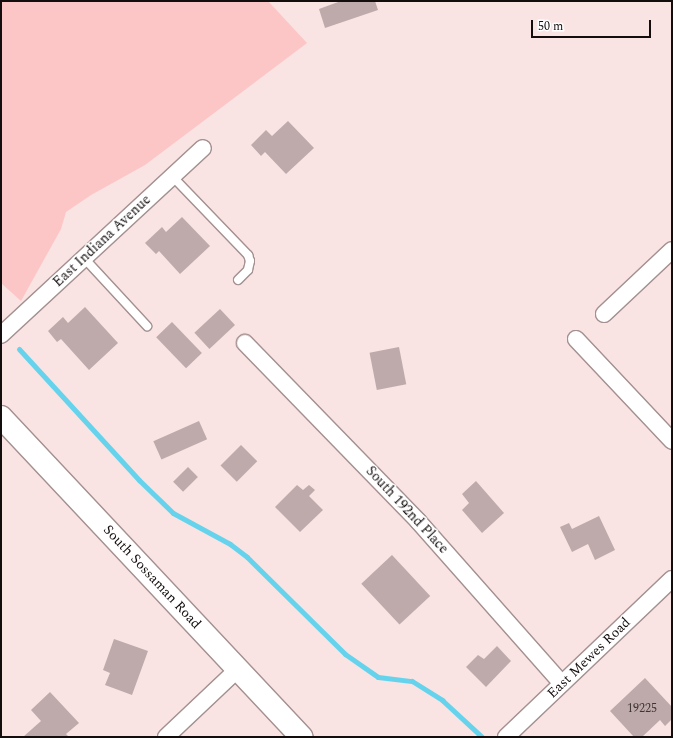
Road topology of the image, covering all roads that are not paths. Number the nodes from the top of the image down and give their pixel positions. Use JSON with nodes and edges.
{"nodes":[{"id":1,"x":203,"y":148,"type":"dead end"},
{"id":2,"x":172,"y":176,"type":"junction"},
{"id":3,"x":672,"y":250,"type":"edge"},
{"id":4,"x":84,"y":258,"type":"junction"},
{"id":5,"x":238,"y":280,"type":"dead end"},
{"id":6,"x":604,"y":314,"type":"dead end"},
{"id":7,"x":147,"y":326,"type":"dead end"},
{"id":8,"x":1,"y":335,"type":"edge"},
{"id":9,"x":576,"y":339,"type":"dead end"},
{"id":10,"x":245,"y":343,"type":"dead end"},
{"id":11,"x":1,"y":417,"type":"edge"},
{"id":12,"x":672,"y":441,"type":"edge"},
{"id":13,"x":672,"y":579,"type":"edge"},
{"id":14,"x":238,"y":669,"type":"junction"},
{"id":15,"x":562,"y":684,"type":"junction"},
{"id":16,"x":166,"y":737,"type":"edge"},
{"id":17,"x":302,"y":737,"type":"edge"},
{"id":18,"x":506,"y":737,"type":"edge"}],
"edges":[{"from":1,"to":2,"type":"street","name":"East Indiana Avenue"},
{"from":2,"to":4,"type":"street","name":"East Indiana Avenue"},
{"from":2,"to":5,"type":"lane"},
{"from":3,"to":6,"type":"street"},
{"from":4,"to":7,"type":"lane"},
{"from":4,"to":8,"type":"street","name":"East Indiana Avenue"},
{"from":9,"to":12,"type":"street"},
{"from":10,"to":15,"type":"street","name":"South 192nd Place"},
{"from":11,"to":14,"type":"main road","name":"South Sossaman Road"},
{"from":13,"to":15,"type":"street","name":"East Mewes Road"},
{"from":14,"to":16,"type":"street"},
{"from":14,"to":17,"type":"main road","name":"South Sossaman Road"},
{"from":15,"to":18,"type":"street","name":"East Mewes Road"}]}
